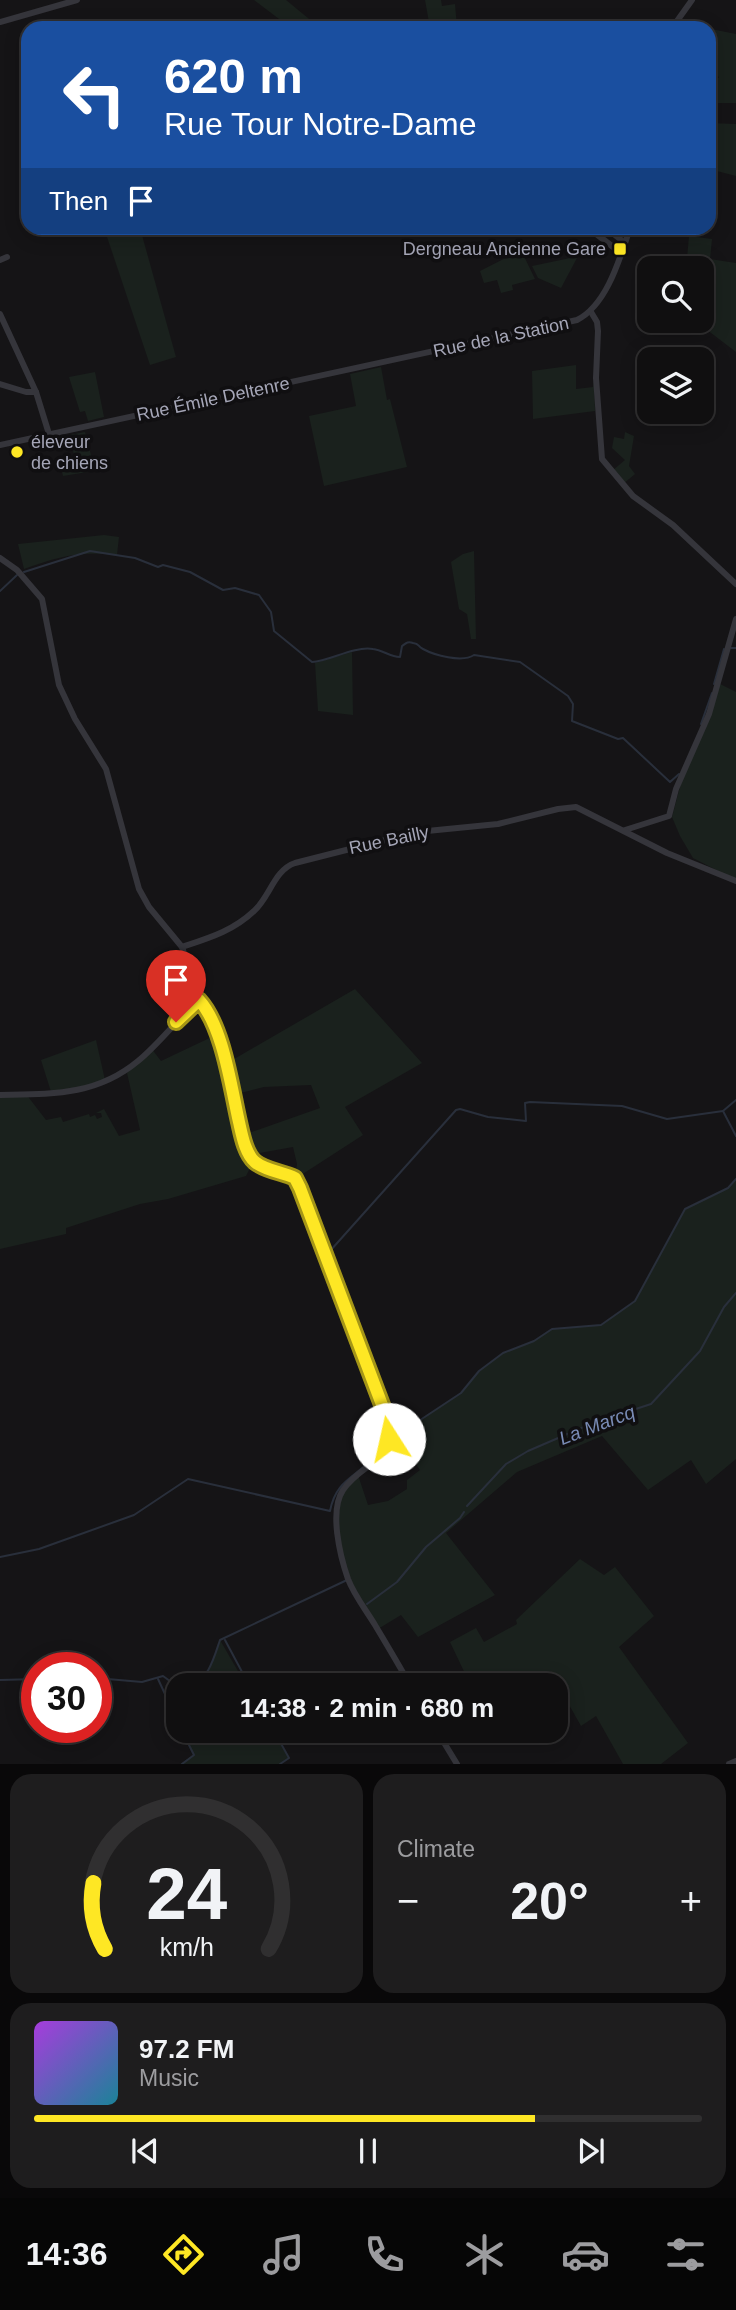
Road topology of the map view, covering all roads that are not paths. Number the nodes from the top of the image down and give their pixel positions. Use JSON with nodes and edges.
{"nodes":[{"id":1,"x":77,"y":0,"type":"edge"},
{"id":2,"x":692,"y":0,"type":"edge"},
{"id":3,"x":677,"y":21,"type":"edge"},
{"id":4,"x":0,"y":22,"type":"edge"},
{"id":5,"x":598,"y":235,"type":"edge"},
{"id":6,"x":615,"y":235,"type":"edge"},
{"id":7,"x":628,"y":235,"type":"edge"},
{"id":8,"x":625,"y":243,"type":"junction"},
{"id":9,"x":621,"y":253,"type":"junction"},
{"id":10,"x":591,"y":312,"type":"junction"},
{"id":11,"x":0,"y":314,"type":"edge"},
{"id":12,"x":385,"y":362,"type":"joint"},
{"id":13,"x":0,"y":384,"type":"edge"},
{"id":14,"x":36,"y":392,"type":"junction"},
{"id":15,"x":49,"y":434,"type":"junction"},
{"id":16,"x":0,"y":445,"type":"edge"},
{"id":17,"x":0,"y":558,"type":"edge"},
{"id":18,"x":736,"y":584,"type":"edge"},
{"id":19,"x":736,"y":619,"type":"edge"},
{"id":20,"x":625,"y":830,"type":"junction"},
{"id":21,"x":736,"y":881,"type":"edge"},
{"id":22,"x":182,"y":947,"type":"junction"},
{"id":23,"x":199,"y":1000,"type":"junction"},
{"id":24,"x":0,"y":1095,"type":"edge"},
{"id":25,"x":403,"y":1673,"type":"edge"},
{"id":26,"x":444,"y":1743,"type":"edge"},
{"id":27,"x":736,"y":1761,"type":"edge"},
{"id":28,"x":457,"y":1764,"type":"edge"},
{"id":29,"x":729,"y":1764,"type":"edge"}],
"edges":[{"from":1,"to":4,"type":"street"},
{"from":2,"to":3,"type":"street"},
{"from":5,"to":9,"type":"street"},
{"from":6,"to":8,"type":"street"},
{"from":7,"to":8,"type":"street","name":"Rue de la Station"},
{"from":8,"to":9,"type":"street","name":"Rue de la Station"},
{"from":9,"to":10,"type":"street","name":"Rue de la Station"},
{"from":10,"to":12,"type":"street","name":"Rue de la Station"},
{"from":10,"to":18,"type":"street"},
{"from":11,"to":14,"type":"street"},
{"from":12,"to":15,"type":"street","name":"Rue Émile Deltenre"},
{"from":13,"to":14,"type":"street"},
{"from":14,"to":15,"type":"street"},
{"from":15,"to":16,"type":"street","name":"Rue Émile Deltenre"},
{"from":17,"to":22,"type":"street"},
{"from":19,"to":20,"type":"street"},
{"from":20,"to":21,"type":"street","name":"Rue Bailly"},
{"from":20,"to":22,"type":"street","name":"Rue Bailly"},
{"from":22,"to":23,"type":"street"},
{"from":23,"to":24,"type":"street"},
{"from":23,"to":25,"type":"street"},
{"from":26,"to":28,"type":"street"},
{"from":27,"to":29,"type":"street"}]}
